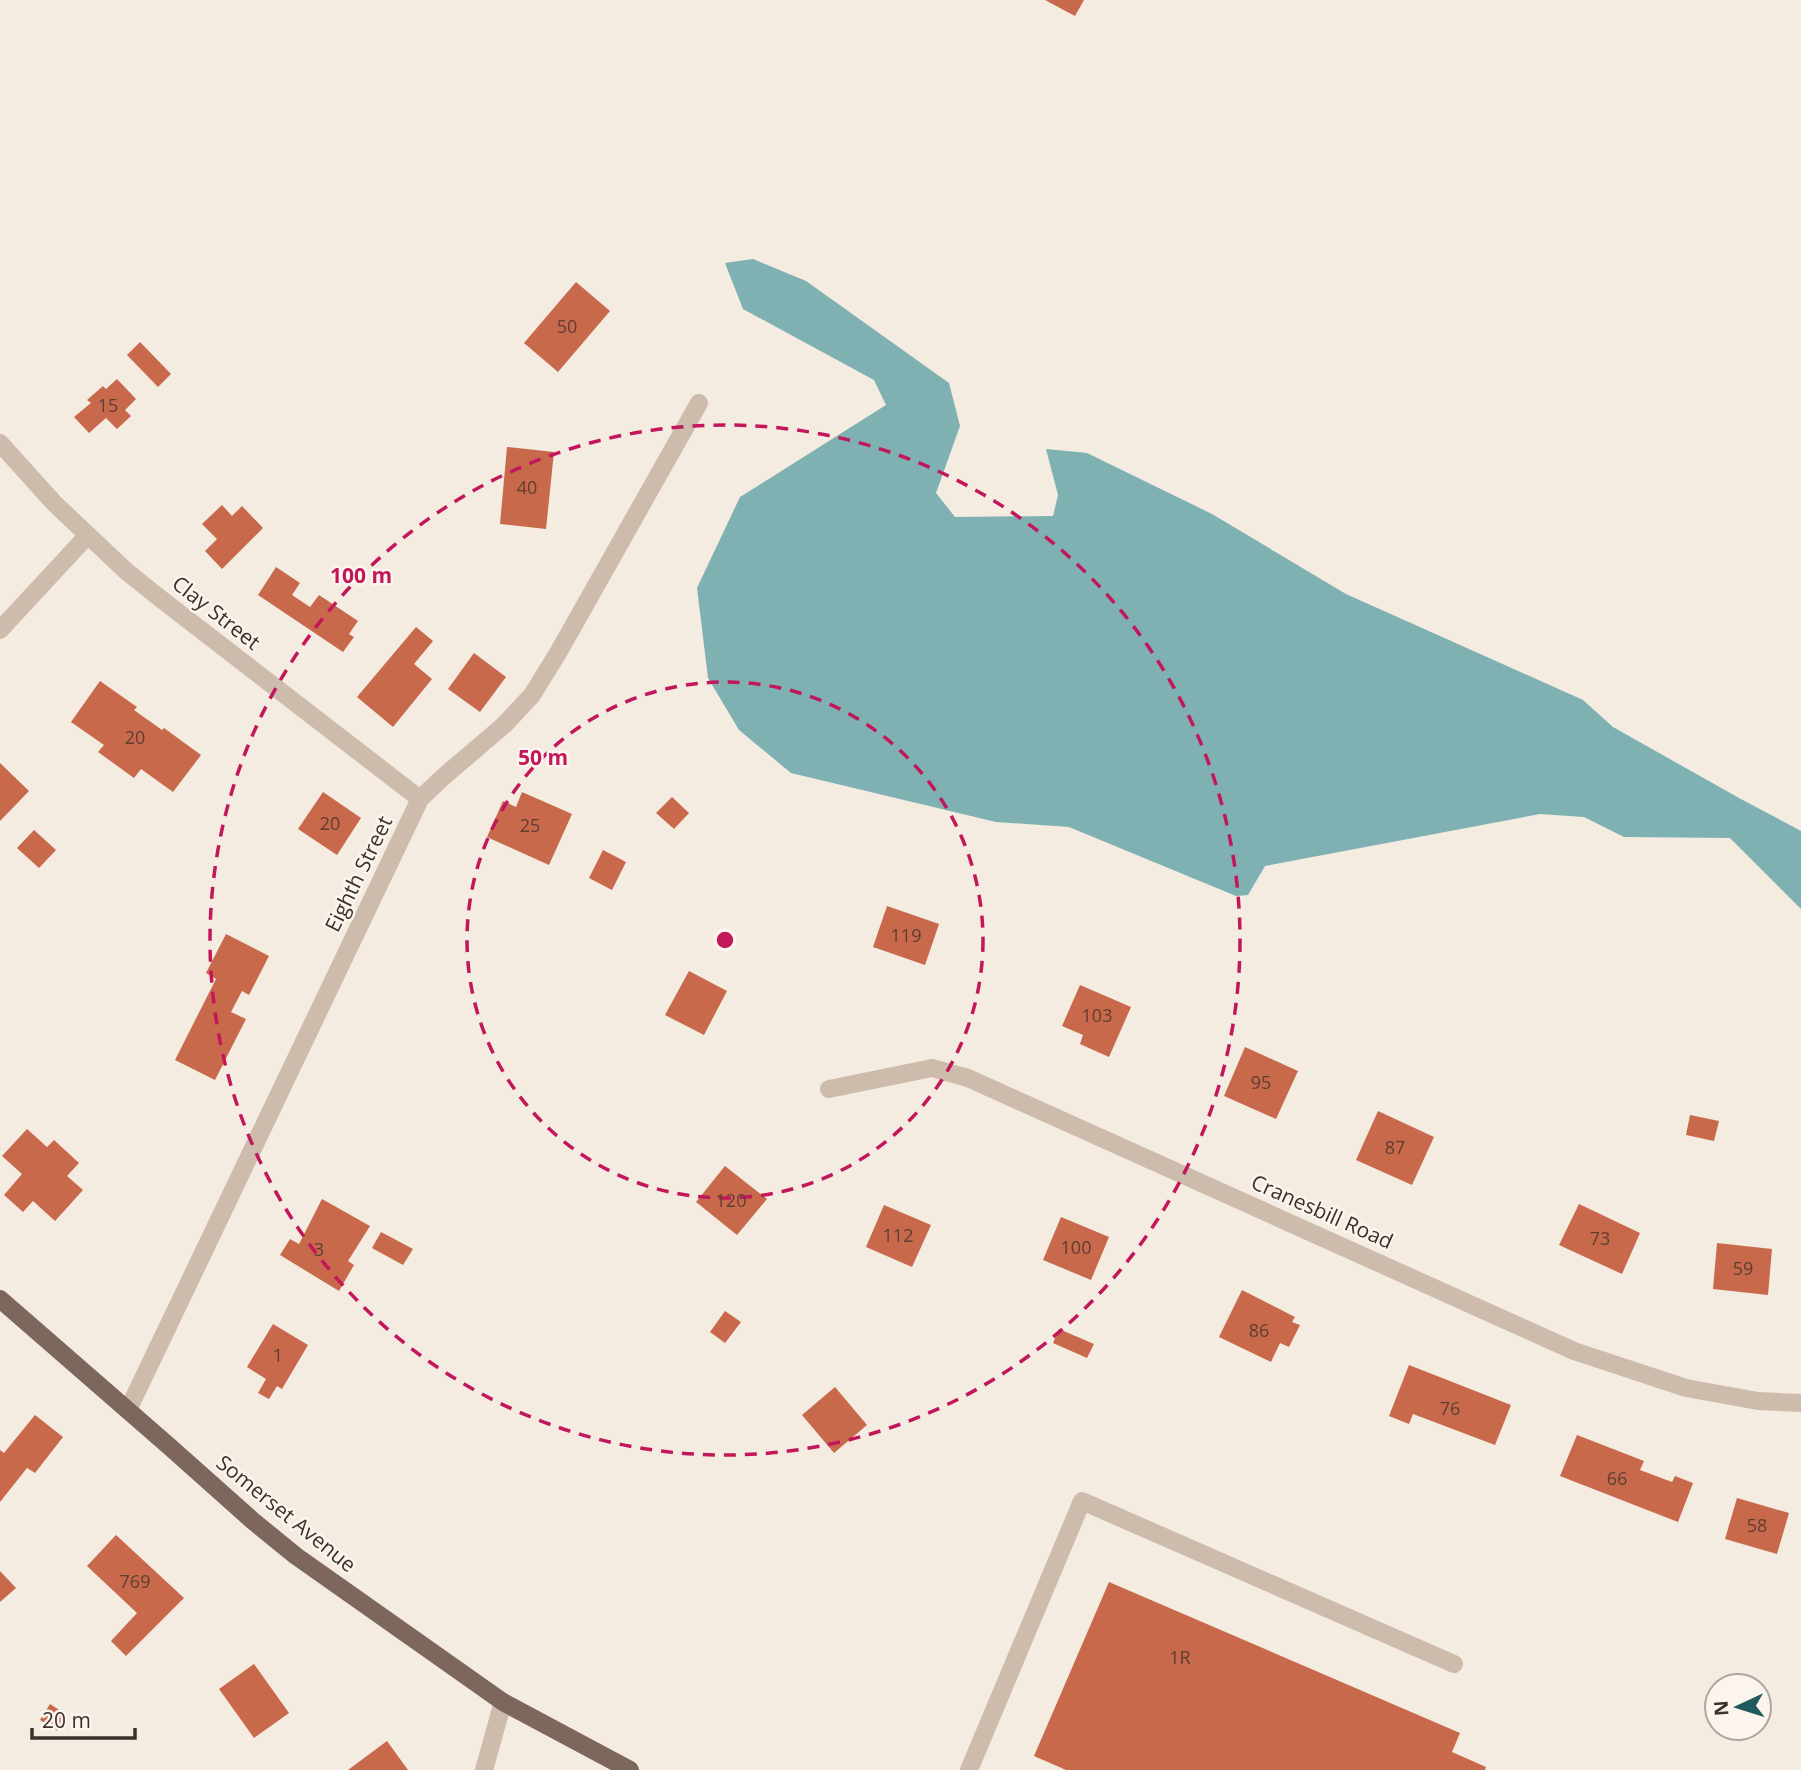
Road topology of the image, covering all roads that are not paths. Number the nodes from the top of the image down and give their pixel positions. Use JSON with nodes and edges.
{"nodes":[{"id":1,"x":699,"y":403,"type":"dead end"},
{"id":2,"x":0,"y":443,"type":"edge"},
{"id":3,"x":88,"y":535,"type":"junction"},
{"id":4,"x":0,"y":630,"type":"edge"},
{"id":5,"x":420,"y":799,"type":"junction"},
{"id":6,"x":829,"y":1089,"type":"dead end"},
{"id":7,"x":0,"y":1299,"type":"edge"},
{"id":8,"x":1801,"y":1403,"type":"edge"},
{"id":9,"x":128,"y":1410,"type":"junction"},
{"id":10,"x":1454,"y":1664,"type":"dead end"},
{"id":11,"x":503,"y":1702,"type":"junction"},
{"id":12,"x":484,"y":1770,"type":"edge"},
{"id":13,"x":630,"y":1770,"type":"edge"},
{"id":14,"x":969,"y":1770,"type":"edge"}],
"edges":[{"from":1,"to":5,"type":"street","name":"Eighth Street"},
{"from":2,"to":3,"type":"street","name":"Clay Street"},
{"from":3,"to":4,"type":"street"},
{"from":3,"to":5,"type":"street","name":"Clay Street"},
{"from":5,"to":9,"type":"street","name":"Eighth Street"},
{"from":6,"to":8,"type":"street","name":"Cranesbill Road"},
{"from":7,"to":9,"type":"main road","name":"Somerset Avenue"},
{"from":9,"to":11,"type":"main road","name":"Somerset Avenue"},
{"from":10,"to":14,"type":"street"},
{"from":11,"to":12,"type":"street"},
{"from":11,"to":13,"type":"main road","name":"Somerset Avenue"}]}
